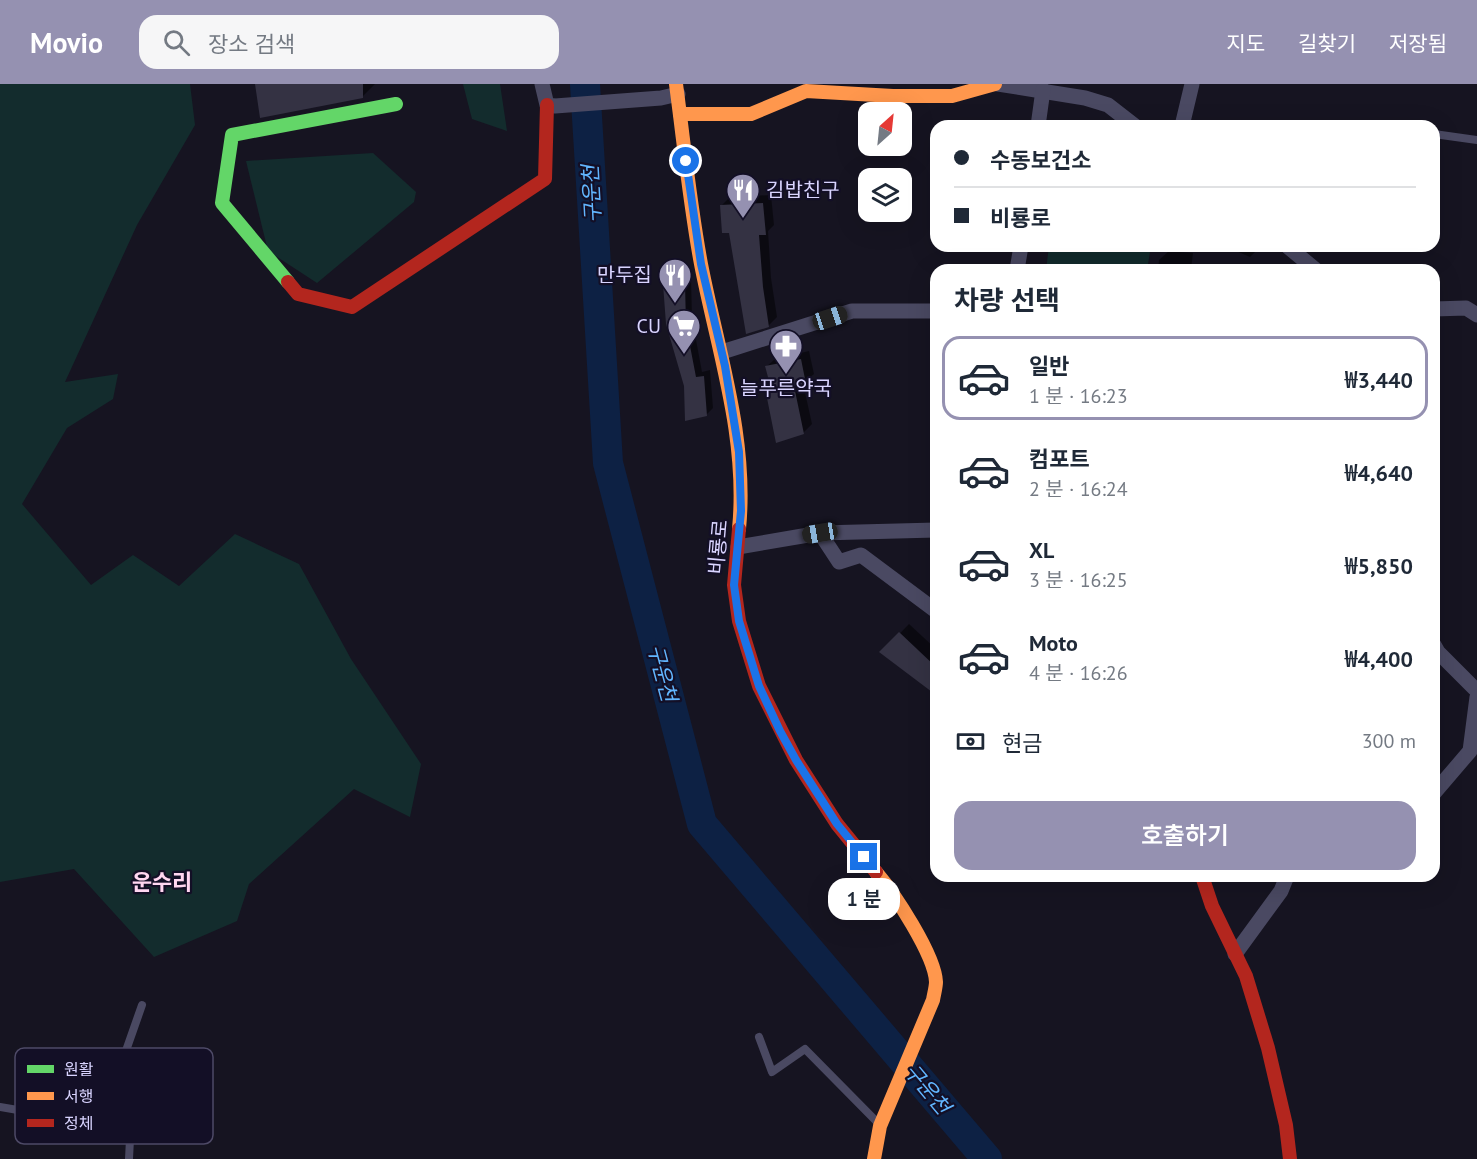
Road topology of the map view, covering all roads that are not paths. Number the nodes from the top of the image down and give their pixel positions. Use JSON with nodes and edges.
{"nodes":[{"id":1,"x":542,"y":84,"type":"edge"},
{"id":2,"x":997,"y":84,"type":"edge"},
{"id":3,"x":1192,"y":84,"type":"edge"},
{"id":4,"x":677,"y":89,"type":"edge"},
{"id":5,"x":1043,"y":90,"type":"junction"},
{"id":6,"x":1086,"y":91,"type":"edge"},
{"id":7,"x":396,"y":104,"type":"dead end"},
{"id":8,"x":551,"y":105,"type":"junction"},
{"id":9,"x":680,"y":114,"type":"junction"},
{"id":10,"x":1039,"y":120,"type":"edge"},
{"id":11,"x":1127,"y":120,"type":"edge"},
{"id":12,"x":1183,"y":120,"type":"edge"},
{"id":13,"x":1440,"y":135,"type":"edge"},
{"id":14,"x":1477,"y":140,"type":"edge"},
{"id":15,"x":1294,"y":252,"type":"edge"},
{"id":16,"x":1309,"y":264,"type":"edge"},
{"id":17,"x":1440,"y":309,"type":"edge"},
{"id":18,"x":930,"y":311,"type":"edge"},
{"id":19,"x":1477,"y":315,"type":"edge"},
{"id":20,"x":722,"y":352,"type":"junction"},
{"id":21,"x":930,"y":530,"type":"edge"},
{"id":22,"x":820,"y":533,"type":"junction"},
{"id":23,"x":738,"y":547,"type":"junction"},
{"id":24,"x":930,"y":607,"type":"edge"},
{"id":25,"x":1440,"y":654,"type":"edge"},
{"id":26,"x":1477,"y":691,"type":"edge"},
{"id":27,"x":1477,"y":698,"type":"edge"},
{"id":28,"x":1440,"y":786,"type":"edge"},
{"id":29,"x":1204,"y":882,"type":"edge"},
{"id":30,"x":1285,"y":882,"type":"edge"},
{"id":31,"x":1235,"y":954,"type":"junction"},
{"id":32,"x":142,"y":1005,"type":"dead end"},
{"id":33,"x":759,"y":1037,"type":"dead end"},
{"id":34,"x":127,"y":1048,"type":"edge"},
{"id":35,"x":0,"y":1107,"type":"edge"},
{"id":36,"x":15,"y":1110,"type":"edge"},
{"id":37,"x":880,"y":1126,"type":"junction"},
{"id":38,"x":129,"y":1144,"type":"edge"},
{"id":39,"x":129,"y":1159,"type":"edge"},
{"id":40,"x":874,"y":1159,"type":"edge"},
{"id":41,"x":1290,"y":1159,"type":"edge"}],
"edges":[{"from":1,"to":8,"type":"street"},
{"from":2,"to":5,"type":"street"},
{"from":2,"to":9,"type":"street"},
{"from":3,"to":12,"type":"street"},
{"from":4,"to":8,"type":"street"},
{"from":4,"to":9,"type":"street","name":"비룡로"},
{"from":5,"to":6,"type":"street"},
{"from":5,"to":10,"type":"street"},
{"from":6,"to":11,"type":"street"},
{"from":7,"to":8,"type":"street"},
{"from":9,"to":20,"type":"street","name":"비룡로"},
{"from":13,"to":14,"type":"lane"},
{"from":15,"to":16,"type":"street"},
{"from":17,"to":19,"type":"street"},
{"from":18,"to":20,"type":"street"},
{"from":20,"to":23,"type":"street","name":"비룡로"},
{"from":21,"to":22,"type":"street"},
{"from":22,"to":23,"type":"street"},
{"from":22,"to":24,"type":"street"},
{"from":23,"to":37,"type":"street","name":"비룡로"},
{"from":25,"to":26,"type":"street"},
{"from":27,"to":28,"type":"street"},
{"from":29,"to":31,"type":"street"},
{"from":30,"to":31,"type":"street"},
{"from":31,"to":41,"type":"street"},
{"from":32,"to":34,"type":"lane"},
{"from":33,"to":37,"type":"lane"},
{"from":35,"to":36,"type":"lane"},
{"from":37,"to":40,"type":"street"},
{"from":38,"to":39,"type":"lane"}]}
